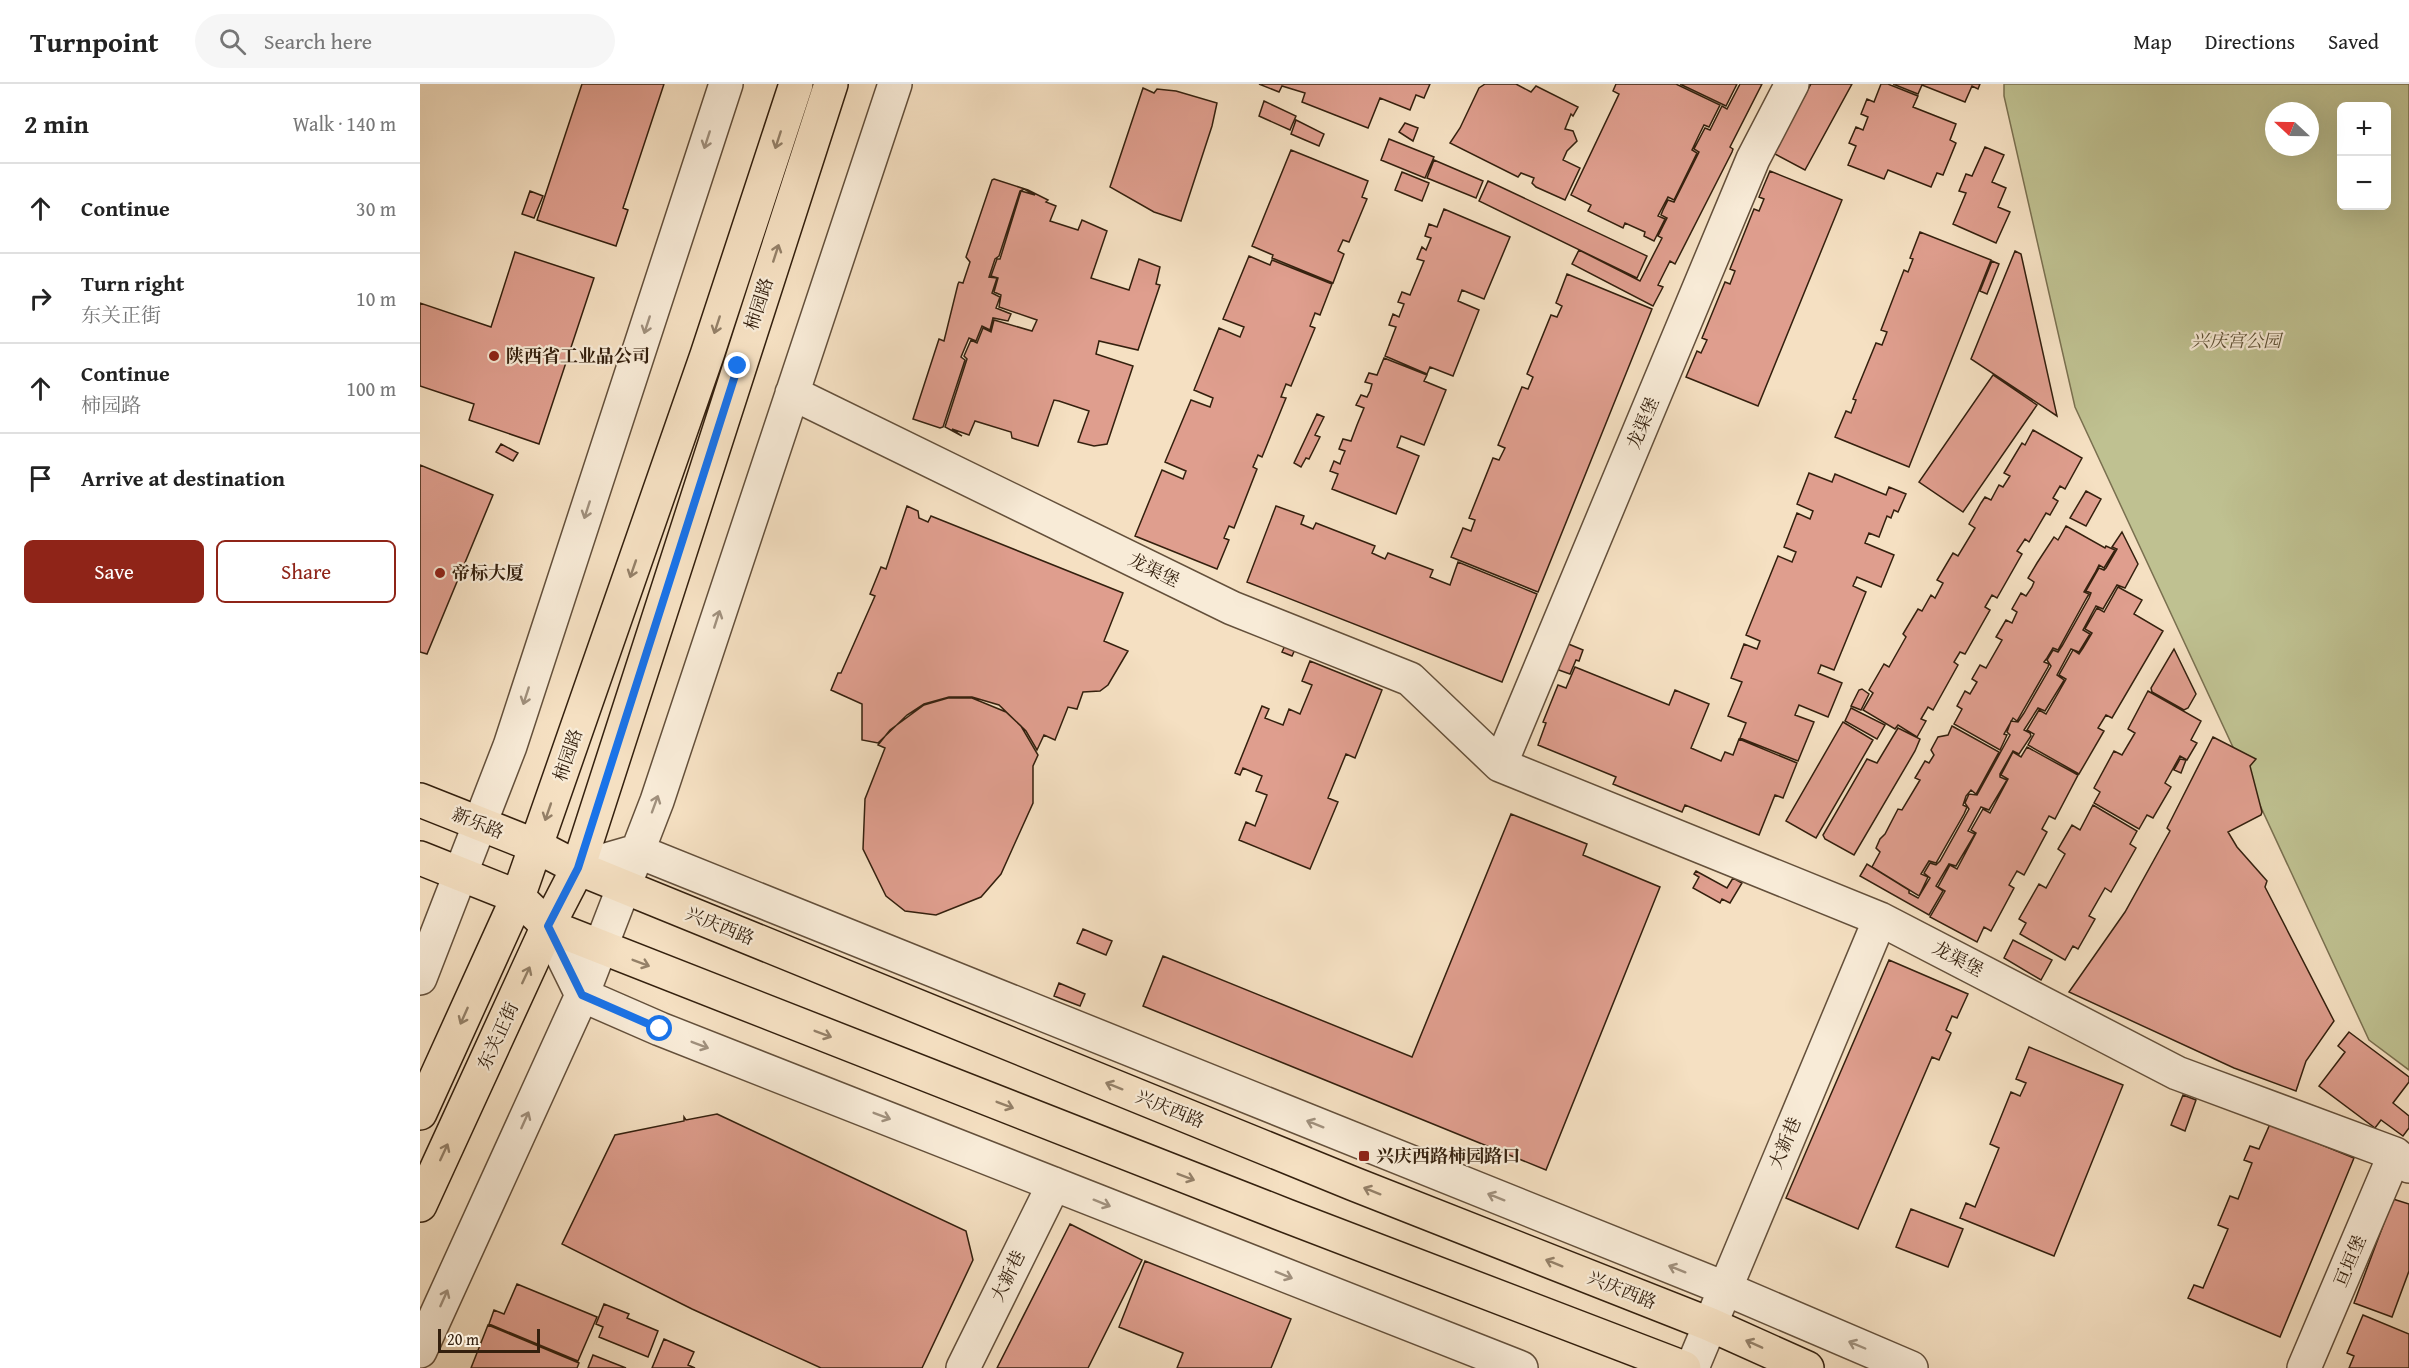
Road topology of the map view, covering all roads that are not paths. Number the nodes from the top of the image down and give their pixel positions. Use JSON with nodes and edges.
{"nodes":[{"id":1,"x":726,"y":84,"type":"edge"},
{"id":2,"x":796,"y":84,"type":"edge"},
{"id":3,"x":831,"y":84,"type":"edge"},
{"id":4,"x":895,"y":84,"type":"edge"},
{"id":5,"x":1792,"y":84,"type":"edge"},
{"id":6,"x":792,"y":393,"type":"junction"},
{"id":7,"x":1500,"y":765,"type":"junction"},
{"id":8,"x":420,"y":800,"type":"edge"},
{"id":9,"x":480,"y":824,"type":"junction"},
{"id":10,"x":536,"y":846,"type":"junction"},
{"id":11,"x":637,"y":851,"type":"junction"},
{"id":12,"x":420,"y":858,"type":"edge"},
{"id":13,"x":578,"y":868,"type":"junction"},
{"id":14,"x":460,"y":874,"type":"junction"},
{"id":15,"x":623,"y":886,"type":"junction"},
{"id":16,"x":518,"y":897,"type":"junction"},
{"id":17,"x":1880,"y":919,"type":"junction"},
{"id":18,"x":548,"y":926,"type":"junction"},
{"id":19,"x":599,"y":946,"type":"junction"},
{"id":20,"x":420,"y":978,"type":"edge"},
{"id":21,"x":582,"y":995,"type":"junction"},
{"id":22,"x":420,"y":1113,"type":"edge"},
{"id":23,"x":2402,"y":1160,"type":"edge"},
{"id":24,"x":1054,"y":1184,"type":"junction"},
{"id":25,"x":420,"y":1205,"type":"edge"},
{"id":26,"x":1724,"y":1288,"type":"junction"},
{"id":27,"x":1709,"y":1324,"type":"junction"},
{"id":28,"x":420,"y":1351,"type":"edge"},
{"id":29,"x":963,"y":1368,"type":"edge"},
{"id":30,"x":1521,"y":1368,"type":"edge"},
{"id":31,"x":1684,"y":1368,"type":"edge"},
{"id":32,"x":1692,"y":1368,"type":"edge"},
{"id":33,"x":1807,"y":1368,"type":"edge"},
{"id":34,"x":1911,"y":1368,"type":"edge"},
{"id":35,"x":2304,"y":1368,"type":"edge"}],
"edges":[{"from":1,"to":9,"type":"street","one_way":true},
{"from":2,"to":10,"type":"main road","name":"柿园路","one_way":true},
{"from":13,"to":3,"type":"main road","name":"柿园路","one_way":true},
{"from":4,"to":6,"type":"street"},
{"from":5,"to":7,"type":"street","name":"龙渠堡"},
{"from":6,"to":7,"type":"street","name":"龙渠堡"},
{"from":11,"to":6,"type":"street","one_way":true},
{"from":7,"to":17,"type":"street","name":"龙渠堡"},
{"from":8,"to":9,"type":"main road","name":"新乐路"},
{"from":9,"to":10,"type":"main road","name":"新乐路"},
{"from":9,"to":14,"type":"street"},
{"from":10,"to":13,"type":"main road","name":"兴庆西路"},
{"from":10,"to":16,"type":"main road"},
{"from":11,"to":13,"type":"street"},
{"from":11,"to":15,"type":"street"},
{"from":26,"to":11,"type":"street","one_way":true},
{"from":12,"to":14,"type":"main road"},
{"from":13,"to":15,"type":"main road","name":"兴庆西路"},
{"from":13,"to":18,"type":"main road","name":"东关正街"},
{"from":14,"to":16,"type":"main road"},
{"from":14,"to":20,"type":"street"},
{"from":15,"to":19,"type":"street"},
{"from":27,"to":15,"type":"main road","name":"兴庆西路","one_way":true},
{"from":16,"to":18,"type":"main road"},
{"from":16,"to":22,"type":"main road","one_way":true},
{"from":17,"to":23,"type":"street","name":"龙渠堡"},
{"from":17,"to":26,"type":"street","name":"大新巷"},
{"from":18,"to":19,"type":"main road"},
{"from":18,"to":21,"type":"street"},
{"from":25,"to":18,"type":"main road","name":"东关正街","one_way":true},
{"from":19,"to":21,"type":"street"},
{"from":19,"to":31,"type":"main road","one_way":true},
{"from":21,"to":24,"type":"street","one_way":true},
{"from":28,"to":21,"type":"street","one_way":true},
{"from":23,"to":35,"type":"street","name":"亘垣堡"},
{"from":24,"to":29,"type":"street","name":"大新巷"},
{"from":24,"to":30,"type":"street","one_way":true},
{"from":26,"to":27,"type":"street","name":"大新巷"},
{"from":34,"to":26,"type":"street","one_way":true},
{"from":27,"to":32,"type":"street","name":"大新巷"},
{"from":33,"to":27,"type":"main road","name":"兴庆西路","one_way":true}]}
